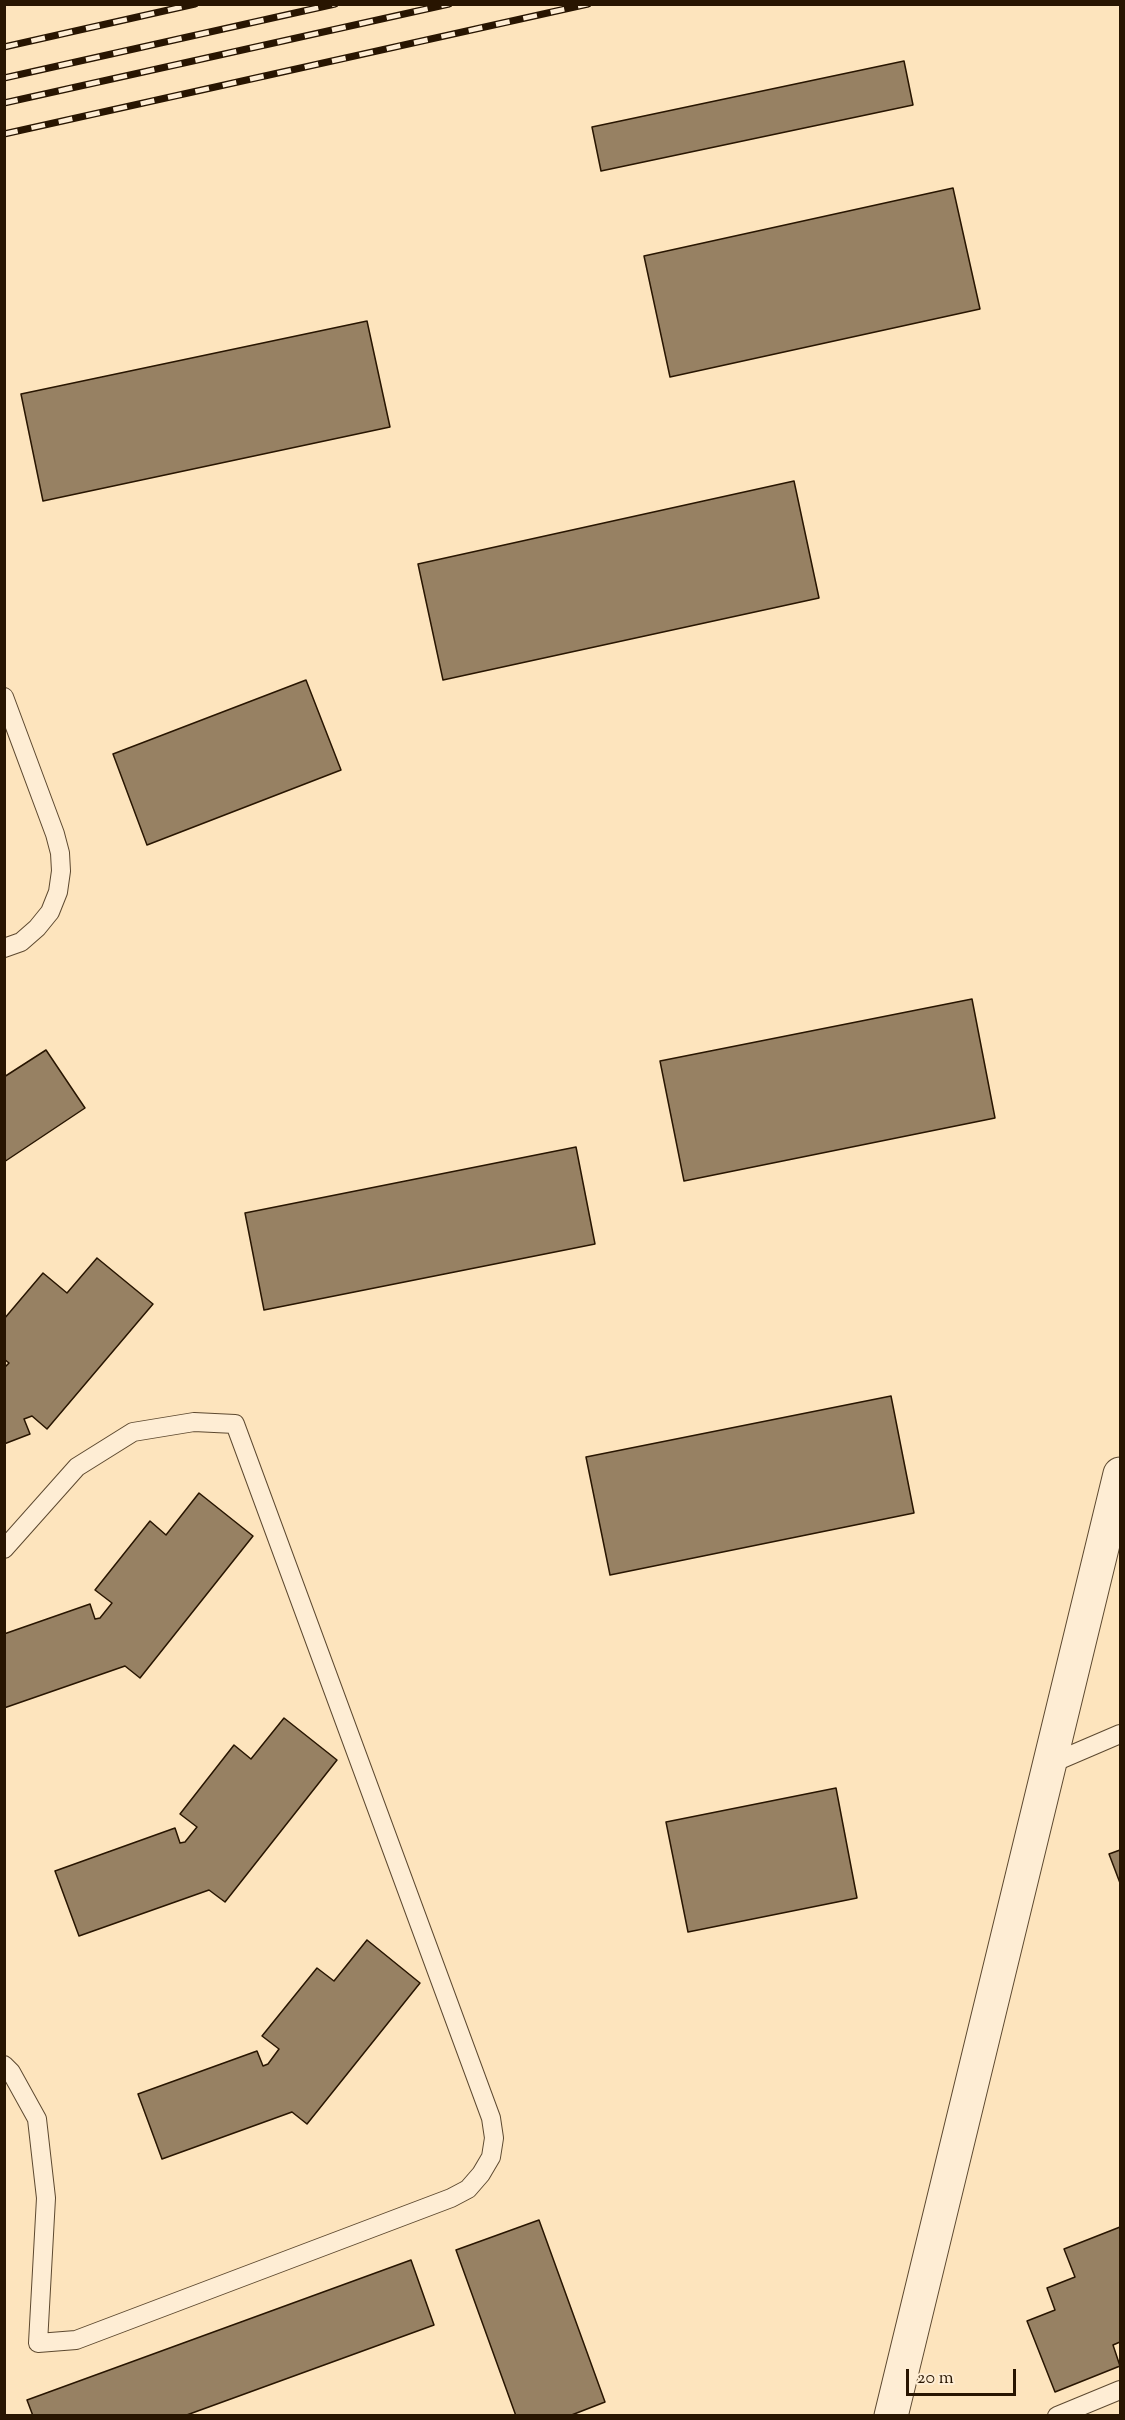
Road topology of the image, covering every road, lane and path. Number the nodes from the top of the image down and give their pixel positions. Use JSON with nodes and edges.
{"nodes":[{"id":1,"x":4,"y":697,"type":"edge"},
{"id":2,"x":4,"y":948,"type":"edge"},
{"id":3,"x":1120,"y":1474,"type":"edge"},
{"id":4,"x":4,"y":1549,"type":"edge"},
{"id":5,"x":1120,"y":1734,"type":"edge"},
{"id":6,"x":1050,"y":1764,"type":"junction"},
{"id":7,"x":7,"y":2070,"type":"edge"},
{"id":8,"x":1120,"y":2390,"type":"edge"},
{"id":9,"x":891,"y":2415,"type":"edge"},
{"id":10,"x":1057,"y":2415,"type":"edge"}],
"edges":[{"from":1,"to":2,"type":"lane"},
{"from":3,"to":6,"type":"street"},
{"from":4,"to":7,"type":"lane"},
{"from":5,"to":6,"type":"lane"},
{"from":6,"to":9,"type":"street"},
{"from":8,"to":10,"type":"lane"}]}
